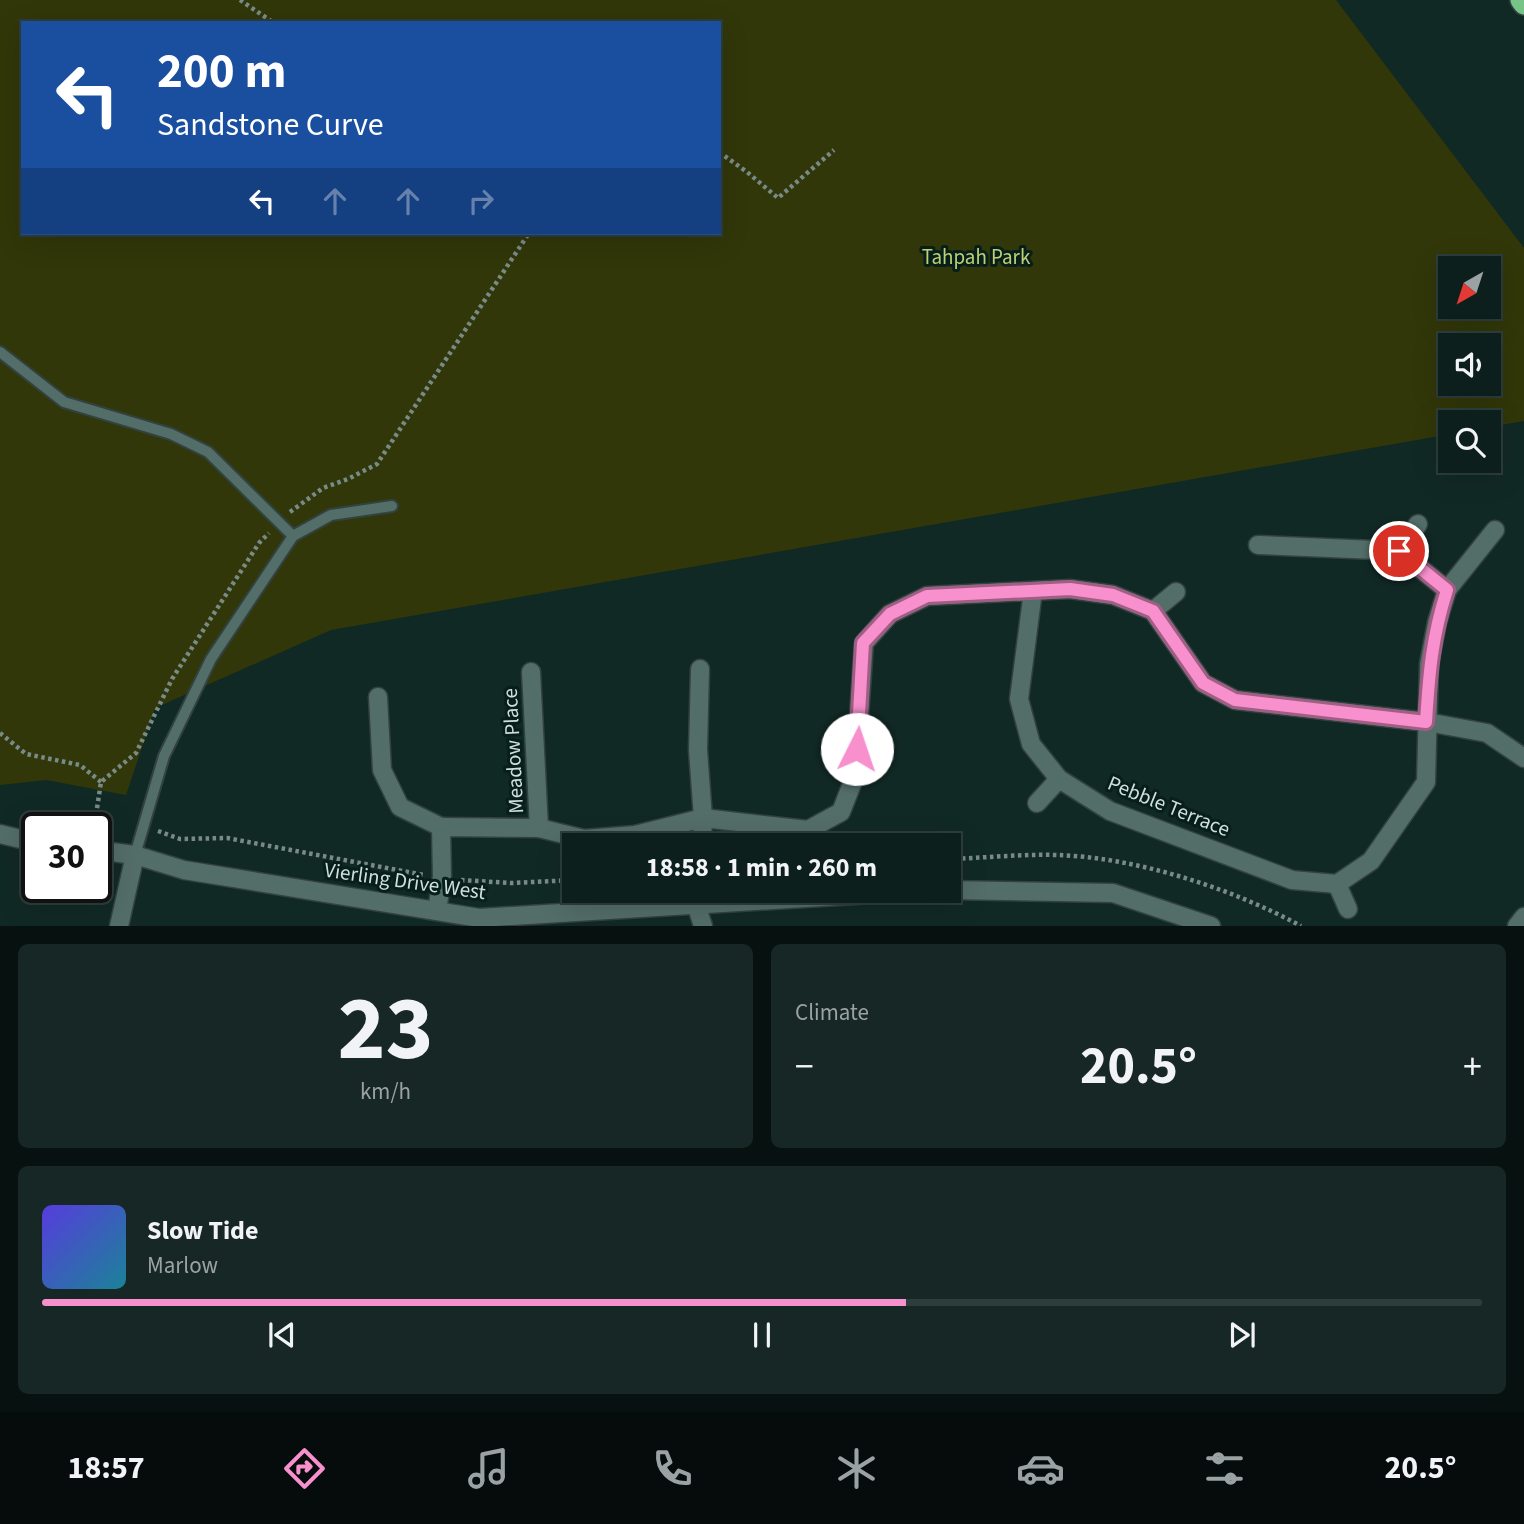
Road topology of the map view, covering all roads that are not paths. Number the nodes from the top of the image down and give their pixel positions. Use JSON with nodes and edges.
{"nodes":[{"id":1,"x":0,"y":352,"type":"edge"},
{"id":2,"x":392,"y":506,"type":"dead end"},
{"id":3,"x":1418,"y":524,"type":"dead end"},
{"id":4,"x":1495,"y":530,"type":"dead end"},
{"id":5,"x":293,"y":536,"type":"junction"},
{"id":6,"x":1258,"y":545,"type":"dead end"},
{"id":7,"x":1399,"y":551,"type":"junction"},
{"id":8,"x":1447,"y":590,"type":"junction"},
{"id":9,"x":1033,"y":591,"type":"junction"},
{"id":10,"x":1176,"y":592,"type":"dead end"},
{"id":11,"x":1153,"y":611,"type":"junction"},
{"id":12,"x":699,"y":669,"type":"dead end"},
{"id":13,"x":531,"y":672,"type":"dead end"},
{"id":14,"x":378,"y":697,"type":"dead end"},
{"id":15,"x":1426,"y":722,"type":"junction"},
{"id":16,"x":1524,"y":758,"type":"edge"},
{"id":17,"x":1059,"y":779,"type":"junction"},
{"id":18,"x":1037,"y":803,"type":"dead end"},
{"id":19,"x":703,"y":818,"type":"junction"},
{"id":20,"x":441,"y":827,"type":"junction"},
{"id":21,"x":539,"y":828,"type":"junction"},
{"id":22,"x":702,"y":833,"type":"edge"},
{"id":23,"x":0,"y":834,"type":"edge"},
{"id":24,"x":21,"y":839,"type":"edge"},
{"id":25,"x":112,"y":852,"type":"edge"},
{"id":26,"x":135,"y":855,"type":"junction"},
{"id":27,"x":1337,"y":884,"type":"junction"},
{"id":28,"x":961,"y":890,"type":"edge"},
{"id":29,"x":642,"y":903,"type":"edge"},
{"id":30,"x":698,"y":903,"type":"edge"},
{"id":31,"x":1348,"y":909,"type":"dead end"},
{"id":32,"x":437,"y":911,"type":"junction"},
{"id":33,"x":1524,"y":917,"type":"edge"},
{"id":34,"x":119,"y":926,"type":"edge"},
{"id":35,"x":703,"y":926,"type":"edge"},
{"id":36,"x":1211,"y":926,"type":"edge"},
{"id":37,"x":1517,"y":926,"type":"edge"}],
"edges":[{"from":1,"to":5,"type":"lane"},
{"from":2,"to":5,"type":"lane"},
{"from":3,"to":7,"type":"street"},
{"from":4,"to":8,"type":"street"},
{"from":5,"to":26,"type":"lane"},
{"from":6,"to":7,"type":"street"},
{"from":7,"to":8,"type":"street"},
{"from":8,"to":15,"type":"street"},
{"from":9,"to":11,"type":"street"},
{"from":9,"to":17,"type":"street","name":"Pebble Terrace"},
{"from":9,"to":19,"type":"street"},
{"from":10,"to":11,"type":"street"},
{"from":11,"to":15,"type":"street"},
{"from":12,"to":19,"type":"street"},
{"from":13,"to":21,"type":"street","name":"Meadow Place"},
{"from":14,"to":20,"type":"street"},
{"from":15,"to":16,"type":"street"},
{"from":15,"to":27,"type":"street"},
{"from":17,"to":18,"type":"street"},
{"from":17,"to":27,"type":"street","name":"Pebble Terrace"},
{"from":19,"to":21,"type":"street"},
{"from":19,"to":22,"type":"street"},
{"from":20,"to":21,"type":"street"},
{"from":20,"to":32,"type":"street"},
{"from":23,"to":24,"type":"street"},
{"from":25,"to":26,"type":"street","name":"Vierling Drive West"},
{"from":26,"to":32,"type":"street","name":"Vierling Drive West"},
{"from":26,"to":34,"type":"street"},
{"from":27,"to":31,"type":"street"},
{"from":28,"to":36,"type":"street"},
{"from":29,"to":32,"type":"street","name":"Vierling Drive West"},
{"from":30,"to":35,"type":"street"},
{"from":33,"to":37,"type":"street"}]}
